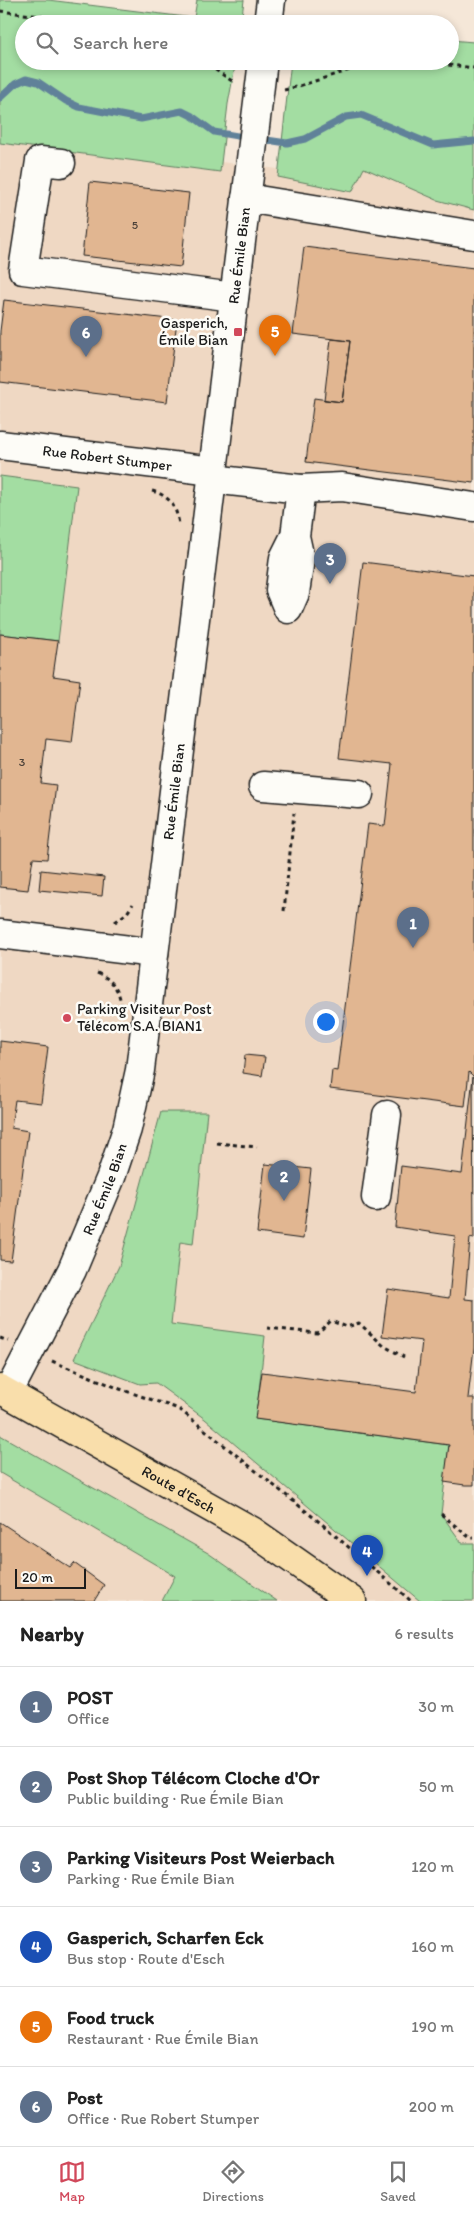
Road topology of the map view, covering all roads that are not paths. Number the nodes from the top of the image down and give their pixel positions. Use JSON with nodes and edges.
{"nodes":[{"id":1,"x":271,"y":0,"type":"edge"},
{"id":2,"x":269,"y":15,"type":"edge"},
{"id":3,"x":262,"y":70,"type":"edge"},
{"id":4,"x":61,"y":163,"type":"dead end"},
{"id":5,"x":246,"y":198,"type":"junction"},
{"id":6,"x":474,"y":235,"type":"edge"},
{"id":7,"x":234,"y":297,"type":"junction"},
{"id":8,"x":0,"y":445,"type":"edge"},
{"id":9,"x":212,"y":475,"type":"junction"},
{"id":10,"x":300,"y":489,"type":"junction"},
{"id":11,"x":474,"y":507,"type":"edge"},
{"id":12,"x":287,"y":615,"type":"dead end"},
{"id":13,"x":263,"y":786,"type":"dead end"},
{"id":14,"x":359,"y":794,"type":"dead end"},
{"id":15,"x":0,"y":934,"type":"edge"},
{"id":16,"x":154,"y":953,"type":"junction"},
{"id":17,"x":388,"y":1115,"type":"dead end"},
{"id":18,"x":376,"y":1197,"type":"dead end"},
{"id":19,"x":4,"y":1391,"type":"edge"},
{"id":20,"x":352,"y":1601,"type":"edge"}],
"edges":[{"from":1,"to":2,"type":"street"},
{"from":3,"to":5,"type":"street","name":"Rue Émile Bian"},
{"from":4,"to":7,"type":"street"},
{"from":5,"to":6,"type":"street"},
{"from":5,"to":7,"type":"street","name":"Rue Émile Bian"},
{"from":7,"to":9,"type":"street","name":"Rue Émile Bian"},
{"from":8,"to":9,"type":"street","name":"Rue Robert Stumper"},
{"from":9,"to":10,"type":"street","name":"Rue Robert Stumper"},
{"from":9,"to":16,"type":"street","name":"Rue Émile Bian"},
{"from":10,"to":11,"type":"street","name":"Rue Robert Stumper"},
{"from":10,"to":12,"type":"street"},
{"from":13,"to":14,"type":"street"},
{"from":15,"to":16,"type":"street"},
{"from":16,"to":19,"type":"street","name":"Rue Émile Bian"},
{"from":17,"to":18,"type":"street"},
{"from":19,"to":20,"type":"main road","name":"Route d'Esch"}]}
